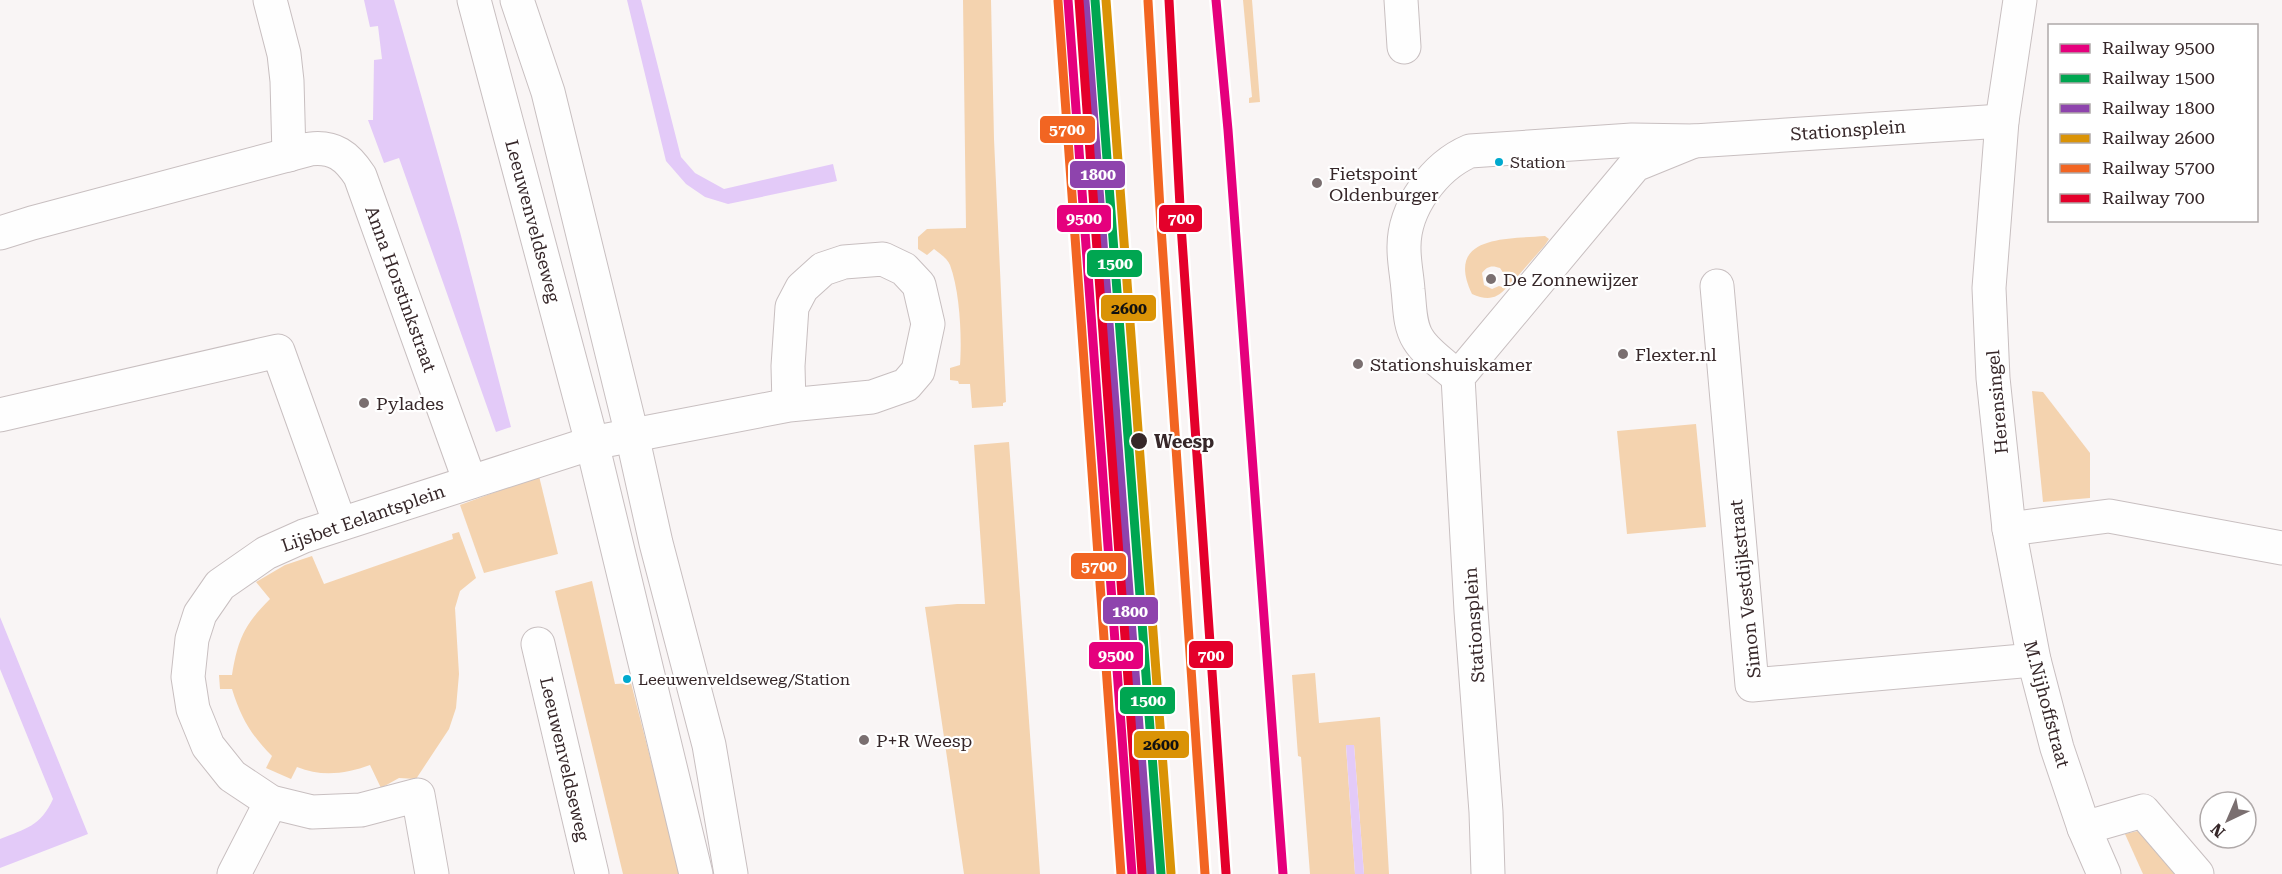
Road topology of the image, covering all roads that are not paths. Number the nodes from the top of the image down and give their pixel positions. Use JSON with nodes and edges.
{"nodes":[{"id":1,"x":270,"y":0,"type":"edge"},
{"id":2,"x":474,"y":0,"type":"edge"},
{"id":3,"x":517,"y":0,"type":"edge"},
{"id":4,"x":1401,"y":0,"type":"edge"},
{"id":5,"x":2020,"y":0,"type":"edge"},
{"id":6,"x":1404,"y":47,"type":"dead end"},
{"id":7,"x":2002,"y":121,"type":"junction"},
{"id":8,"x":1694,"y":141,"type":"junction"},
{"id":9,"x":289,"y":155,"type":"junction"},
{"id":10,"x":0,"y":233,"type":"edge"},
{"id":11,"x":1717,"y":286,"type":"dead end"},
{"id":12,"x":1458,"y":376,"type":"junction"},
{"id":13,"x":789,"y":405,"type":"junction"},
{"id":14,"x":0,"y":415,"type":"edge"},
{"id":15,"x":633,"y":435,"type":"junction"},
{"id":16,"x":592,"y":443,"type":"junction"},
{"id":17,"x":470,"y":482,"type":"junction"},
{"id":18,"x":340,"y":524,"type":"junction"},
{"id":19,"x":2009,"y":529,"type":"junction"},
{"id":20,"x":2282,"y":548,"type":"edge"},
{"id":21,"x":538,"y":644,"type":"dead end"},
{"id":22,"x":2034,"y":660,"type":"junction"},
{"id":23,"x":270,"y":802,"type":"junction"},
{"id":24,"x":2084,"y":828,"type":"junction"},
{"id":25,"x":234,"y":874,"type":"edge"},
{"id":26,"x":432,"y":874,"type":"edge"},
{"id":27,"x":592,"y":874,"type":"edge"},
{"id":28,"x":696,"y":874,"type":"edge"},
{"id":29,"x":731,"y":874,"type":"edge"},
{"id":30,"x":1488,"y":874,"type":"edge"},
{"id":31,"x":2104,"y":874,"type":"edge"},
{"id":32,"x":2197,"y":874,"type":"edge"}],
"edges":[{"from":1,"to":9,"type":"street"},
{"from":2,"to":16,"type":"street","name":"Leeuwenveldseweg"},
{"from":3,"to":15,"type":"street"},
{"from":4,"to":6,"type":"street"},
{"from":5,"to":7,"type":"street","name":"Herensingel"},
{"from":7,"to":8,"type":"street","name":"Stationsplein"},
{"from":7,"to":19,"type":"street","name":"Herensingel"},
{"from":8,"to":12,"type":"street","name":"Stationsplein"},
{"from":8,"to":12,"type":"street","name":"Stationsplein"},
{"from":9,"to":10,"type":"street","name":"Anna Horstinkstraat"},
{"from":9,"to":17,"type":"street","name":"Anna Horstinkstraat"},
{"from":11,"to":22,"type":"street","name":"Simon Vestdijkstraat"},
{"from":12,"to":30,"type":"street","name":"Stationsplein"},
{"from":13,"to":13,"type":"street"},
{"from":13,"to":15,"type":"street"},
{"from":14,"to":18,"type":"street"},
{"from":15,"to":16,"type":"street"},
{"from":15,"to":29,"type":"street"},
{"from":16,"to":17,"type":"street","name":"Lijsbet Eelantsplein"},
{"from":16,"to":28,"type":"street","name":"Leeuwenveldseweg"},
{"from":17,"to":18,"type":"street","name":"Lijsbet Eelantsplein"},
{"from":18,"to":23,"type":"street","name":"Lijsbet Eelantsplein"},
{"from":19,"to":20,"type":"street"},
{"from":19,"to":22,"type":"street","name":"M.Nijhoffstraat"},
{"from":21,"to":27,"type":"street","name":"Leeuwenveldseweg"},
{"from":22,"to":24,"type":"street","name":"M.Nijhoffstraat"},
{"from":23,"to":25,"type":"street"},
{"from":23,"to":26,"type":"street","name":"Lijsbet Eelantsplein"},
{"from":24,"to":31,"type":"street","name":"M.Nijhoffstraat"},
{"from":24,"to":32,"type":"street"}]}
